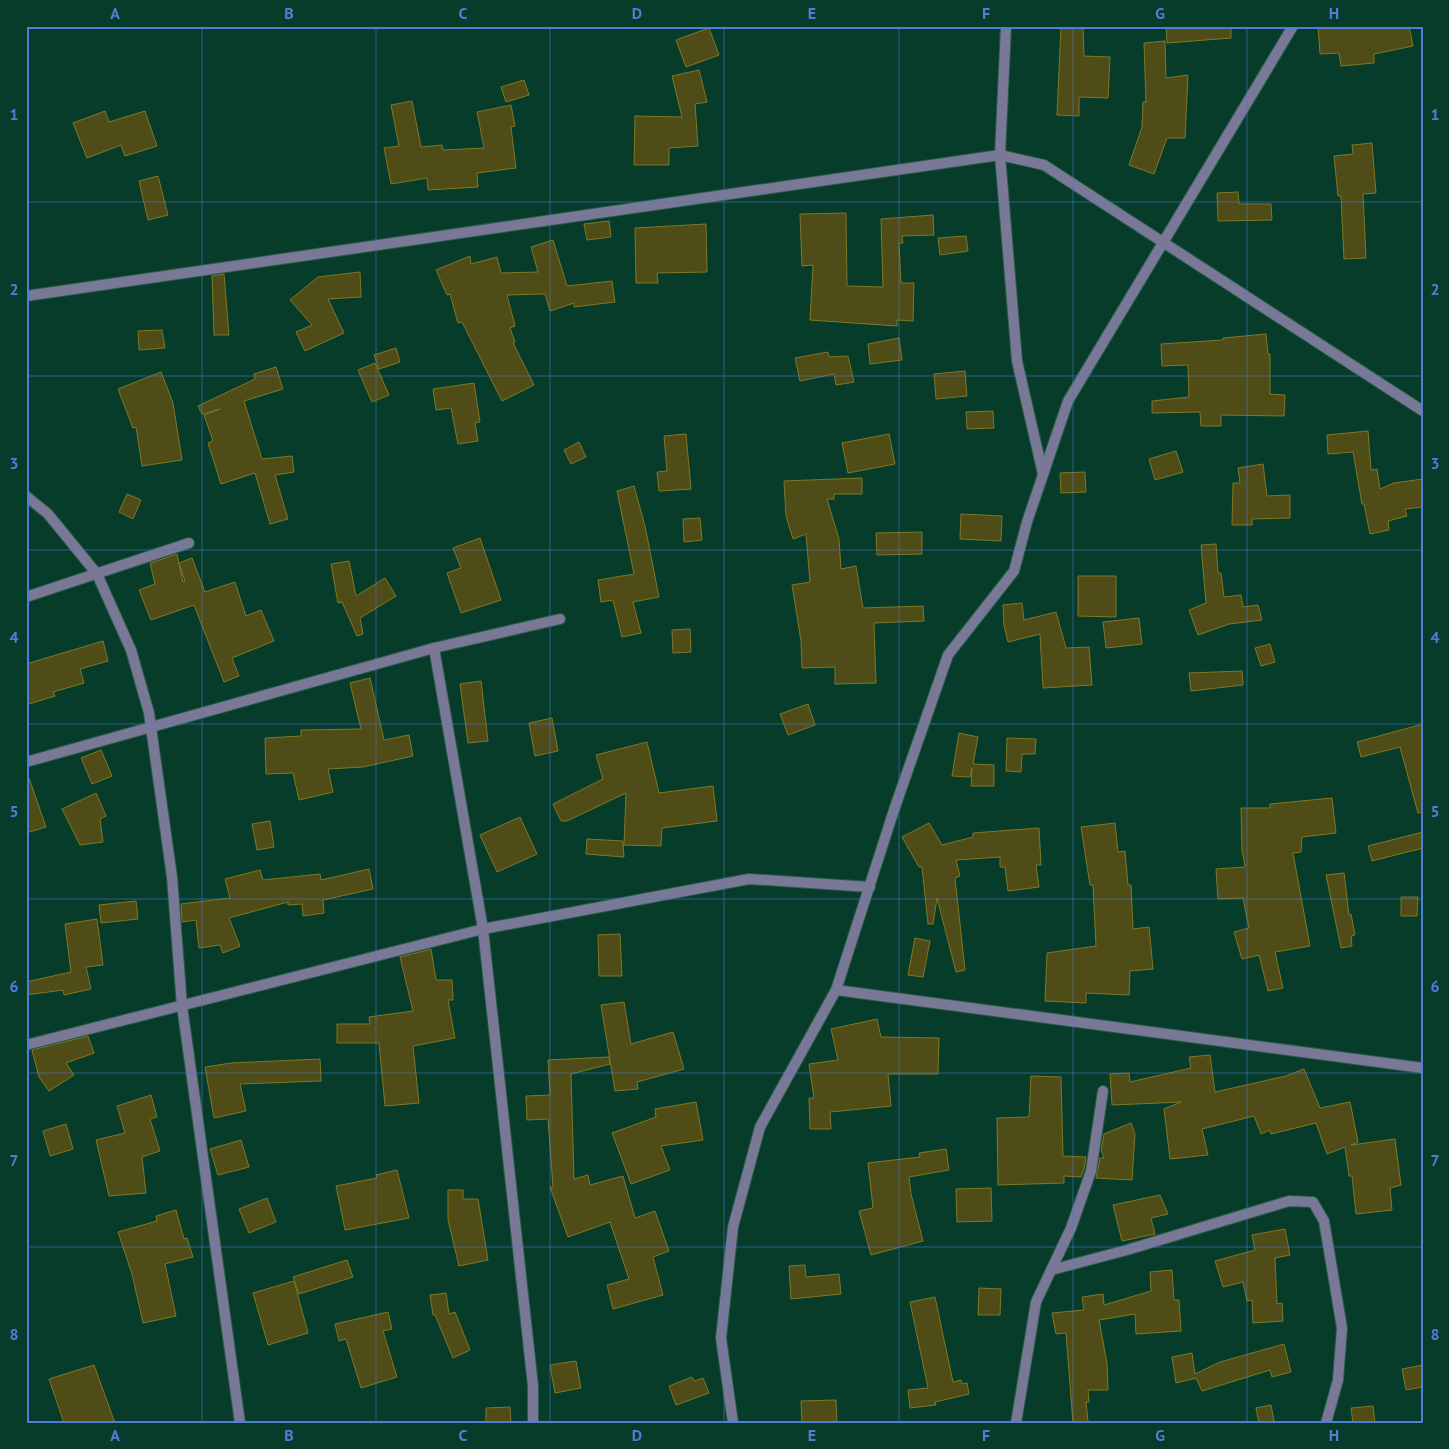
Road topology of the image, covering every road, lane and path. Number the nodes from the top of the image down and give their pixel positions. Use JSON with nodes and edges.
{"nodes":[{"id":1,"x":1006,"y":26,"type":"edge"},
{"id":2,"x":1293,"y":26,"type":"edge"},
{"id":3,"x":1000,"y":156,"type":"junction"},
{"id":4,"x":1164,"y":241,"type":"junction"},
{"id":5,"x":26,"y":296,"type":"edge"},
{"id":6,"x":1423,"y":411,"type":"edge"},
{"id":7,"x":1044,"y":475,"type":"junction"},
{"id":8,"x":26,"y":496,"type":"edge"},
{"id":9,"x":189,"y":543,"type":"dead end"},
{"id":10,"x":97,"y":574,"type":"junction"},
{"id":11,"x":26,"y":597,"type":"edge"},
{"id":12,"x":560,"y":619,"type":"dead end"},
{"id":13,"x":434,"y":648,"type":"junction"},
{"id":14,"x":151,"y":726,"type":"junction"},
{"id":15,"x":26,"y":762,"type":"edge"},
{"id":16,"x":870,"y":887,"type":"junction"},
{"id":17,"x":482,"y":929,"type":"junction"},
{"id":18,"x":836,"y":990,"type":"junction"},
{"id":19,"x":182,"y":1006,"type":"junction"},
{"id":20,"x":26,"y":1045,"type":"edge"},
{"id":21,"x":1423,"y":1068,"type":"edge"},
{"id":22,"x":1103,"y":1091,"type":"dead end"},
{"id":23,"x":1051,"y":1270,"type":"junction"},
{"id":24,"x":240,"y":1423,"type":"edge"},
{"id":25,"x":533,"y":1423,"type":"edge"},
{"id":26,"x":733,"y":1423,"type":"edge"},
{"id":27,"x":1016,"y":1423,"type":"edge"},
{"id":28,"x":1326,"y":1423,"type":"edge"}],
"edges":[{"from":1,"to":3,"type":"street"},
{"from":2,"to":4,"type":"street"},
{"from":3,"to":4,"type":"street"},
{"from":3,"to":5,"type":"street"},
{"from":3,"to":7,"type":"street"},
{"from":4,"to":6,"type":"street"},
{"from":4,"to":7,"type":"street"},
{"from":7,"to":16,"type":"street"},
{"from":8,"to":10,"type":"street"},
{"from":9,"to":10,"type":"street"},
{"from":10,"to":11,"type":"street"},
{"from":10,"to":14,"type":"street"},
{"from":12,"to":13,"type":"street"},
{"from":13,"to":14,"type":"street"},
{"from":13,"to":17,"type":"street"},
{"from":14,"to":15,"type":"street"},
{"from":14,"to":19,"type":"street"},
{"from":16,"to":17,"type":"street"},
{"from":16,"to":18,"type":"street"},
{"from":17,"to":19,"type":"street"},
{"from":17,"to":25,"type":"street"},
{"from":18,"to":21,"type":"street"},
{"from":18,"to":26,"type":"street"},
{"from":19,"to":20,"type":"street"},
{"from":19,"to":24,"type":"street"},
{"from":22,"to":23,"type":"street"},
{"from":23,"to":27,"type":"street"},
{"from":23,"to":28,"type":"street"}]}
